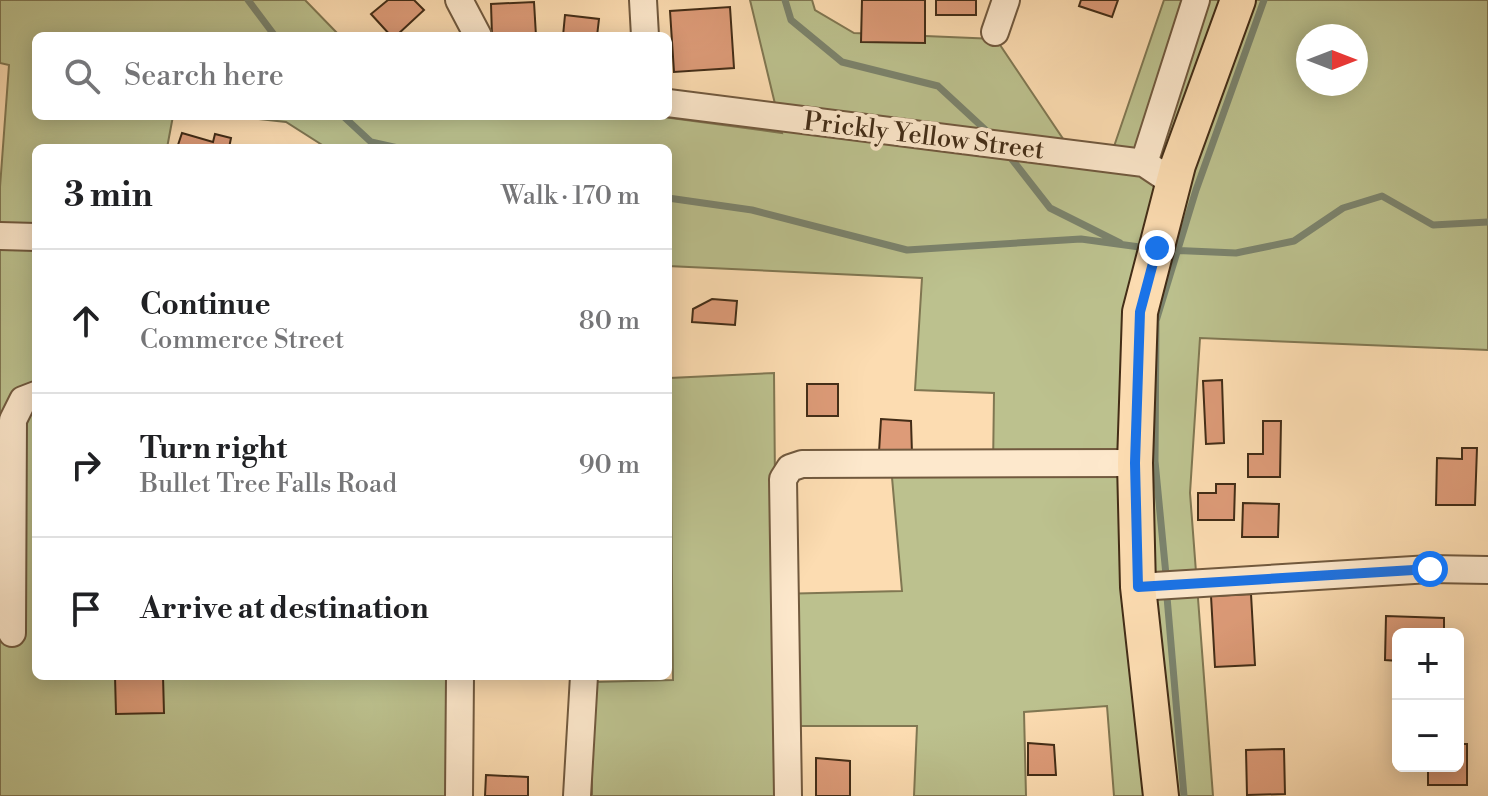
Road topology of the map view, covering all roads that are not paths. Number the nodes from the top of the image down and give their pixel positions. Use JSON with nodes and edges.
{"nodes":[{"id":1,"x":459,"y":0,"type":"edge"},
{"id":2,"x":643,"y":0,"type":"edge"},
{"id":3,"x":1006,"y":0,"type":"edge"},
{"id":4,"x":1196,"y":0,"type":"edge"},
{"id":5,"x":1238,"y":0,"type":"edge"},
{"id":6,"x":476,"y":32,"type":"edge"},
{"id":7,"x":645,"y":32,"type":"edge"},
{"id":8,"x":995,"y":32,"type":"dead end"},
{"id":9,"x":672,"y":104,"type":"edge"},
{"id":10,"x":1144,"y":163,"type":"junction"},
{"id":11,"x":1174,"y":183,"type":"junction"},
{"id":12,"x":0,"y":236,"type":"edge"},
{"id":13,"x":32,"y":237,"type":"edge"},
{"id":14,"x":32,"y":397,"type":"edge"},
{"id":15,"x":1135,"y":463,"type":"junction"},
{"id":16,"x":1488,"y":570,"type":"edge"},
{"id":17,"x":1138,"y":587,"type":"junction"},
{"id":18,"x":12,"y":633,"type":"dead end"},
{"id":19,"x":460,"y":680,"type":"edge"},
{"id":20,"x":584,"y":680,"type":"edge"},
{"id":21,"x":459,"y":796,"type":"edge"},
{"id":22,"x":577,"y":796,"type":"edge"},
{"id":23,"x":788,"y":796,"type":"edge"},
{"id":24,"x":1161,"y":796,"type":"edge"}],
"edges":[{"from":1,"to":6,"type":"street"},
{"from":2,"to":7,"type":"street"},
{"from":3,"to":8,"type":"street"},
{"from":4,"to":10,"type":"street"},
{"from":5,"to":11,"type":"main road"},
{"from":9,"to":10,"type":"street","name":"Prickly Yellow Street"},
{"from":10,"to":11,"type":"street","name":"Prickly Yellow Street"},
{"from":11,"to":15,"type":"main road"},
{"from":12,"to":13,"type":"street"},
{"from":14,"to":18,"type":"street"},
{"from":15,"to":17,"type":"main road"},
{"from":15,"to":23,"type":"street"},
{"from":16,"to":17,"type":"street"},
{"from":17,"to":24,"type":"main road"},
{"from":19,"to":21,"type":"street"},
{"from":20,"to":22,"type":"street"}]}
